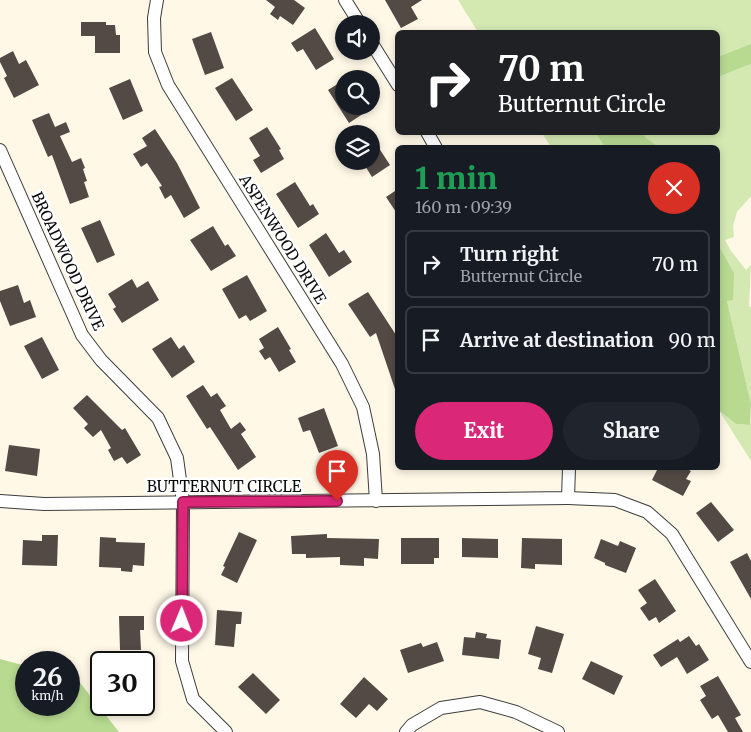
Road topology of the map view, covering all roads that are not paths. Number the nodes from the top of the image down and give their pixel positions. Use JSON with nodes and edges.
{"nodes":[{"id":1,"x":157,"y":0,"type":"edge"},
{"id":2,"x":345,"y":0,"type":"edge"},
{"id":3,"x":354,"y":15,"type":"edge"},
{"id":4,"x":380,"y":56,"type":"edge"},
{"id":5,"x":395,"y":80,"type":"edge"},
{"id":6,"x":0,"y":150,"type":"edge"},
{"id":7,"x":569,"y":470,"type":"edge"},
{"id":8,"x":568,"y":498,"type":"junction"},
{"id":9,"x":0,"y":501,"type":"edge"},
{"id":10,"x":376,"y":501,"type":"junction"},
{"id":11,"x":183,"y":502,"type":"junction"},
{"id":12,"x":751,"y":662,"type":"edge"},
{"id":13,"x":226,"y":732,"type":"edge"},
{"id":14,"x":406,"y":732,"type":"edge"},
{"id":15,"x":558,"y":732,"type":"edge"}],
"edges":[{"from":1,"to":10,"type":"street","name":"ASPENWOOD DRIVE"},
{"from":2,"to":3,"type":"street"},
{"from":4,"to":5,"type":"street"},
{"from":6,"to":11,"type":"street","name":"BROADWOOD DRIVE"},
{"from":7,"to":8,"type":"street"},
{"from":8,"to":10,"type":"street","name":"BUTTERNUT CIRCLE"},
{"from":8,"to":12,"type":"street","name":"BUTTERNUT CIRCLE"},
{"from":9,"to":11,"type":"street","name":"BUTTERNUT CIRCLE"},
{"from":10,"to":11,"type":"street","name":"BUTTERNUT CIRCLE"},
{"from":11,"to":13,"type":"street","name":"BROADWOOD DRIVE"},
{"from":14,"to":15,"type":"street"}]}
